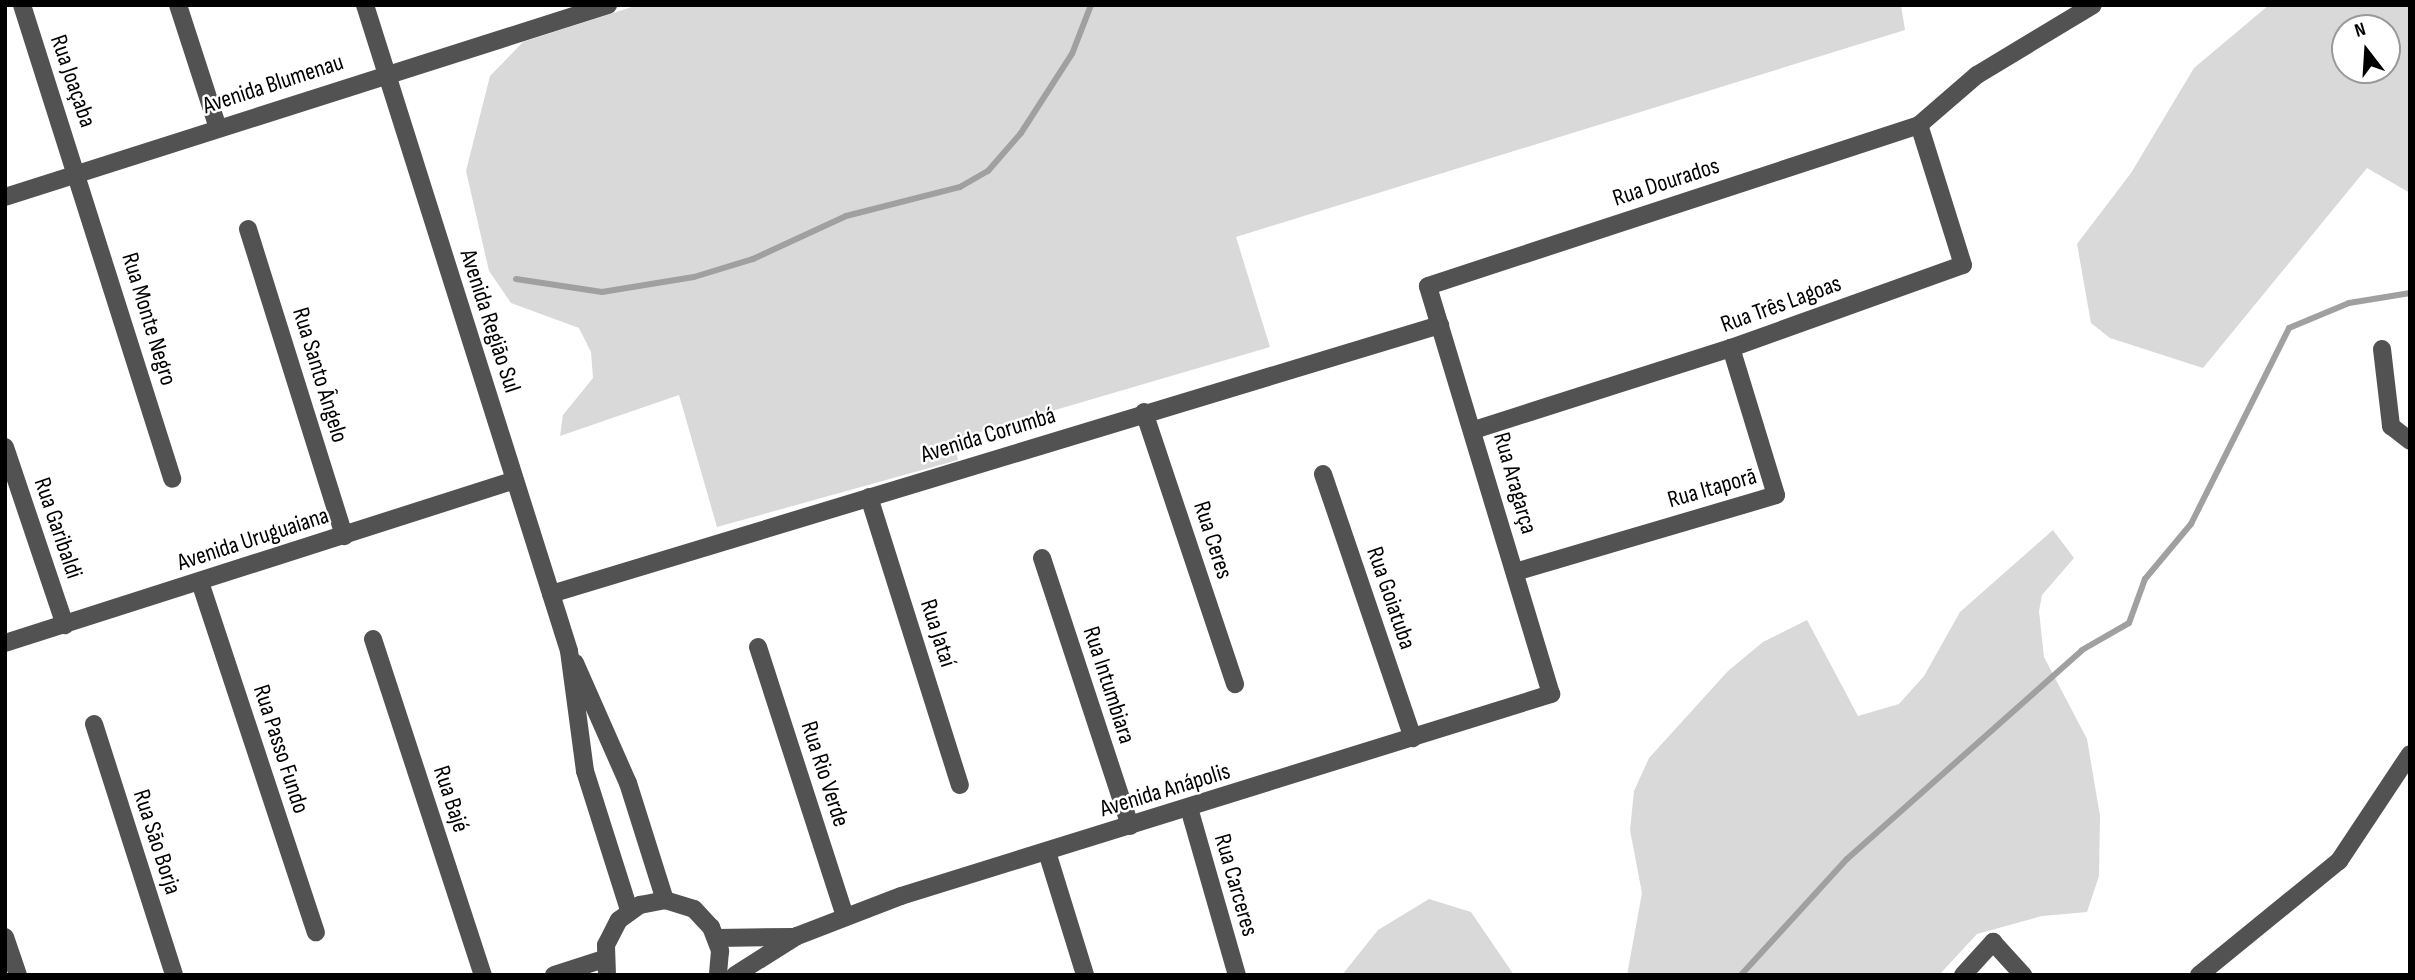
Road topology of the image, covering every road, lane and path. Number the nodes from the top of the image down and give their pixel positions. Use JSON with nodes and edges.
{"nodes":[{"id":1,"x":22,"y":5,"type":"edge"},
{"id":2,"x":178,"y":5,"type":"edge"},
{"id":3,"x":365,"y":5,"type":"edge"},
{"id":4,"x":608,"y":5,"type":"edge"},
{"id":5,"x":2093,"y":5,"type":"edge"},
{"id":6,"x":554,"y":13,"type":"edge"},
{"id":7,"x":386,"y":72,"type":"junction"},
{"id":8,"x":1919,"y":125,"type":"junction"},
{"id":9,"x":218,"y":128,"type":"junction"},
{"id":10,"x":78,"y":173,"type":"junction"},
{"id":11,"x":5,"y":197,"type":"edge"},
{"id":12,"x":248,"y":229,"type":"dead end"},
{"id":13,"x":1428,"y":286,"type":"joint"},
{"id":14,"x":1440,"y":325,"type":"junction"},
{"id":15,"x":1731,"y":348,"type":"junction"},
{"id":16,"x":2382,"y":349,"type":"dead end"},
{"id":17,"x":1144,"y":412,"type":"junction"},
{"id":18,"x":1474,"y":430,"type":"junction"},
{"id":19,"x":2410,"y":441,"type":"edge"},
{"id":20,"x":5,"y":447,"type":"edge"},
{"id":21,"x":1323,"y":474,"type":"dead end"},
{"id":22,"x":172,"y":479,"type":"dead end"},
{"id":23,"x":515,"y":480,"type":"junction"},
{"id":24,"x":869,"y":496,"type":"junction"},
{"id":25,"x":344,"y":536,"type":"junction"},
{"id":26,"x":1042,"y":558,"type":"dead end"},
{"id":27,"x":1515,"y":572,"type":"junction"},
{"id":28,"x":200,"y":582,"type":"junction"},
{"id":29,"x":551,"y":594,"type":"junction"},
{"id":30,"x":65,"y":625,"type":"junction"},
{"id":31,"x":373,"y":639,"type":"dead end"},
{"id":32,"x":5,"y":643,"type":"edge"},
{"id":33,"x":758,"y":647,"type":"dead end"},
{"id":34,"x":569,"y":651,"type":"junction"},
{"id":35,"x":1235,"y":684,"type":"dead end"},
{"id":36,"x":1551,"y":694,"type":"joint"},
{"id":37,"x":94,"y":724,"type":"dead end"},
{"id":38,"x":1413,"y":738,"type":"junction"},
{"id":39,"x":2410,"y":754,"type":"edge"},
{"id":40,"x":960,"y":785,"type":"dead end"},
{"id":41,"x":1189,"y":808,"type":"junction"},
{"id":42,"x":1130,"y":826,"type":"junction"},
{"id":43,"x":1047,"y":852,"type":"junction"},
{"id":44,"x":665,"y":900,"type":"junction"},
{"id":45,"x":629,"y":910,"type":"junction"},
{"id":46,"x":845,"y":916,"type":"junction"},
{"id":47,"x":316,"y":932,"type":"dead end"},
{"id":48,"x":797,"y":936,"type":"junction"},
{"id":49,"x":5,"y":937,"type":"edge"},
{"id":50,"x":717,"y":938,"type":"junction"},
{"id":51,"x":605,"y":967,"type":"edge"},
{"id":52,"x":18,"y":975,"type":"edge"},
{"id":53,"x":174,"y":975,"type":"edge"},
{"id":54,"x":483,"y":975,"type":"edge"},
{"id":55,"x":554,"y":975,"type":"edge"},
{"id":56,"x":718,"y":975,"type":"edge"},
{"id":57,"x":734,"y":975,"type":"edge"},
{"id":58,"x":1085,"y":975,"type":"edge"},
{"id":59,"x":1237,"y":975,"type":"edge"},
{"id":60,"x":1963,"y":975,"type":"edge"},
{"id":61,"x":2023,"y":975,"type":"edge"},
{"id":62,"x":2199,"y":975,"type":"edge"}],
"edges":[{"from":1,"to":10,"type":"street","name":"Rua Joaçaba"},
{"from":2,"to":9,"type":"street"},
{"from":3,"to":7,"type":"street","name":"Avenida Região Sul"},
{"from":4,"to":6,"type":"street","name":"Avenida Blumenau"},
{"from":5,"to":8,"type":"street"},
{"from":6,"to":7,"type":"street","name":"Avenida Blumenau"},
{"from":7,"to":9,"type":"street","name":"Avenida Blumenau"},
{"from":7,"to":23,"type":"street","name":"Avenida Região Sul"},
{"from":8,"to":13,"type":"street","name":"Rua Dourados"},
{"from":8,"to":15,"type":"street","name":"Rua Três Lagoas"},
{"from":9,"to":10,"type":"street","name":"Avenida Blumenau"},
{"from":10,"to":11,"type":"street","name":"Avenida Blumenau"},
{"from":10,"to":22,"type":"street","name":"Rua Monte Negro"},
{"from":12,"to":25,"type":"street","name":"Rua Santo Ângelo"},
{"from":13,"to":14,"type":"street","name":"Rua Aragarça"},
{"from":14,"to":17,"type":"street","name":"Avenida Corumbá"},
{"from":14,"to":18,"type":"street","name":"Rua Aragarça"},
{"from":15,"to":18,"type":"street","name":"Rua Três Lagoas"},
{"from":15,"to":27,"type":"street","name":"Rua Itaporã"},
{"from":16,"to":19,"type":"street"},
{"from":17,"to":24,"type":"street","name":"Avenida Corumbá"},
{"from":17,"to":35,"type":"street","name":"Rua Ceres"},
{"from":18,"to":27,"type":"street","name":"Rua Aragarça"},
{"from":20,"to":30,"type":"street","name":"Rua Garibaldi"},
{"from":21,"to":38,"type":"street","name":"Rua Goiatuba"},
{"from":23,"to":25,"type":"street","name":"Avenida Uruguaiana"},
{"from":23,"to":29,"type":"street","name":"Avenida Região Sul"},
{"from":24,"to":29,"type":"street","name":"Avenida Corumbá"},
{"from":24,"to":40,"type":"street","name":"Rua Jataí"},
{"from":25,"to":28,"type":"street","name":"Avenida Uruguaiana"},
{"from":26,"to":42,"type":"street","name":"Rua Intumbiara"},
{"from":27,"to":36,"type":"street","name":"Rua Aragarça"},
{"from":28,"to":30,"type":"street","name":"Avenida Uruguaiana"},
{"from":28,"to":47,"type":"street","name":"Rua Passo Fundo"},
{"from":29,"to":34,"type":"street","name":"Avenida Região Sul"},
{"from":30,"to":32,"type":"street","name":"Avenida Uruguaiana"},
{"from":31,"to":54,"type":"street","name":"Rua Bajé"},
{"from":33,"to":46,"type":"street","name":"Rua Rio Verde"},
{"from":34,"to":44,"type":"street","name":"Avenida Região Sul"},
{"from":34,"to":45,"type":"street","name":"Avenida Região Sul"},
{"from":36,"to":38,"type":"street","name":"Avenida Anápolis"},
{"from":37,"to":53,"type":"street","name":"Rua São Borja"},
{"from":38,"to":41,"type":"street","name":"Avenida Anápolis"},
{"from":39,"to":62,"type":"street"},
{"from":41,"to":42,"type":"street","name":"Avenida Anápolis"},
{"from":41,"to":59,"type":"street","name":"Rua Carceres"},
{"from":42,"to":43,"type":"street","name":"Avenida Anápolis"},
{"from":43,"to":46,"type":"street","name":"Avenida Anápolis"},
{"from":43,"to":58,"type":"street"},
{"from":44,"to":45,"type":"street"},
{"from":44,"to":50,"type":"street"},
{"from":45,"to":51,"type":"street"},
{"from":46,"to":48,"type":"street","name":"Avenida Anápolis"},
{"from":48,"to":50,"type":"street","name":"Avenida Anápolis"},
{"from":48,"to":57,"type":"street","name":"Avenida Anápolis"},
{"from":49,"to":52,"type":"street"},
{"from":50,"to":56,"type":"street"},
{"from":51,"to":55,"type":"street"},
{"from":60,"to":61,"type":"street"}]}
